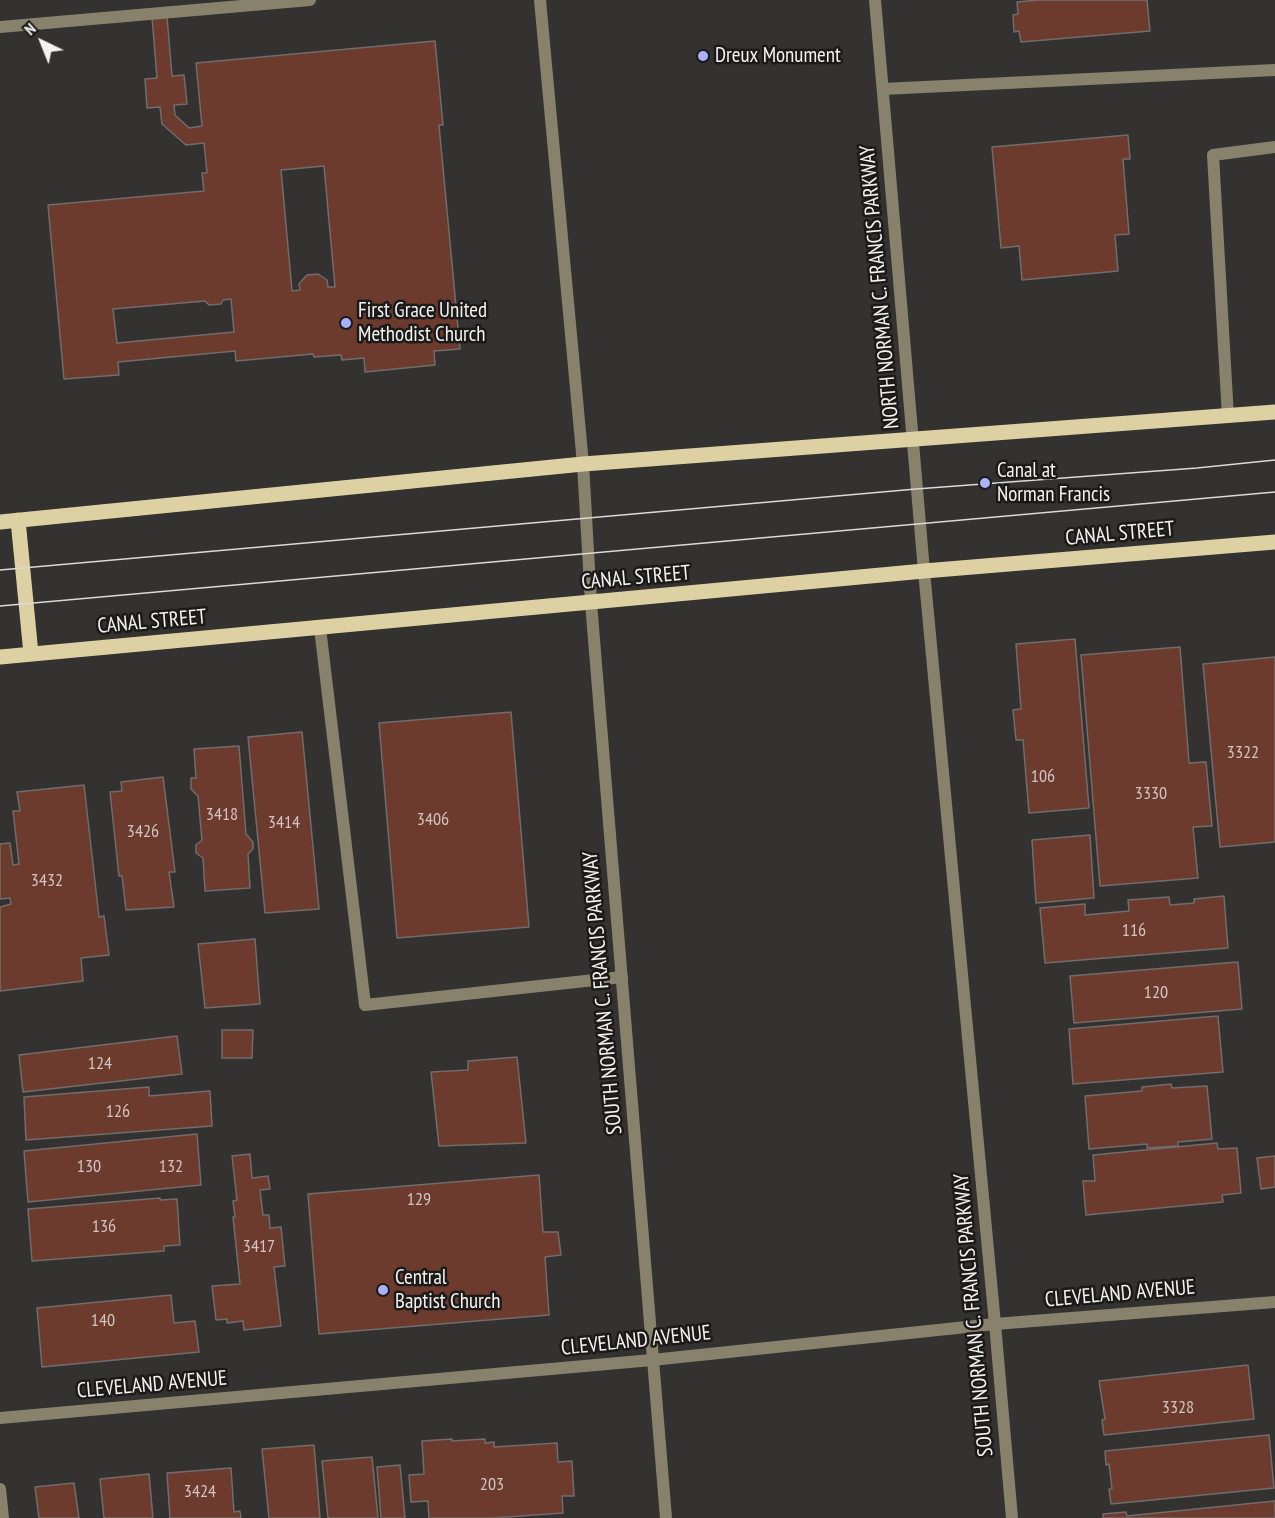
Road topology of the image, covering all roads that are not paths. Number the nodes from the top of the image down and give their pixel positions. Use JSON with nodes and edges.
{"nodes":[{"id":1,"x":310,"y":0,"type":"edge"},
{"id":2,"x":540,"y":0,"type":"edge"},
{"id":3,"x":875,"y":0,"type":"edge"},
{"id":4,"x":0,"y":27,"type":"edge"},
{"id":5,"x":1275,"y":70,"type":"edge"},
{"id":6,"x":883,"y":89,"type":"junction"},
{"id":7,"x":1275,"y":147,"type":"edge"},
{"id":8,"x":1275,"y":412,"type":"edge"},
{"id":9,"x":1228,"y":417,"type":"junction"},
{"id":10,"x":912,"y":439,"type":"junction"},
{"id":11,"x":583,"y":464,"type":"junction"},
{"id":12,"x":18,"y":520,"type":"junction"},
{"id":13,"x":0,"y":522,"type":"edge"},
{"id":14,"x":1275,"y":542,"type":"edge"},
{"id":15,"x":924,"y":571,"type":"junction"},
{"id":16,"x":591,"y":603,"type":"junction"},
{"id":17,"x":320,"y":628,"type":"junction"},
{"id":18,"x":30,"y":654,"type":"junction"},
{"id":19,"x":0,"y":657,"type":"edge"},
{"id":20,"x":622,"y":977,"type":"junction"},
{"id":21,"x":1275,"y":1302,"type":"edge"},
{"id":22,"x":995,"y":1324,"type":"junction"},
{"id":23,"x":652,"y":1360,"type":"junction"},
{"id":24,"x":0,"y":1418,"type":"edge"},
{"id":25,"x":0,"y":1489,"type":"edge"},
{"id":26,"x":3,"y":1518,"type":"edge"},
{"id":27,"x":666,"y":1518,"type":"edge"},
{"id":28,"x":1012,"y":1518,"type":"edge"}],
"edges":[{"from":1,"to":4,"type":"street"},
{"from":2,"to":11,"type":"street"},
{"from":3,"to":6,"type":"street","name":"NORTH NORMAN C. FRANCIS PARKWAY"},
{"from":5,"to":6,"type":"street"},
{"from":6,"to":10,"type":"street","name":"NORTH NORMAN C. FRANCIS PARKWAY"},
{"from":7,"to":9,"type":"street"},
{"from":8,"to":9,"type":"main road"},
{"from":9,"to":10,"type":"main road"},
{"from":10,"to":11,"type":"main road"},
{"from":10,"to":15,"type":"street","name":"NORTH NORMAN C. FRANCIS PARKWAY"},
{"from":11,"to":12,"type":"main road"},
{"from":11,"to":16,"type":"street","name":"SOUTH NORMAN C. FRANCIS PARKWAY"},
{"from":12,"to":13,"type":"main road"},
{"from":12,"to":18,"type":"main road"},
{"from":14,"to":15,"type":"main road","name":"CANAL STREET"},
{"from":15,"to":16,"type":"main road","name":"CANAL STREET"},
{"from":15,"to":22,"type":"street","name":"SOUTH NORMAN C. FRANCIS PARKWAY"},
{"from":16,"to":17,"type":"main road","name":"CANAL STREET"},
{"from":16,"to":20,"type":"street","name":"SOUTH NORMAN C. FRANCIS PARKWAY"},
{"from":17,"to":18,"type":"main road","name":"CANAL STREET"},
{"from":17,"to":20,"type":"street"},
{"from":18,"to":19,"type":"main road","name":"CANAL STREET"},
{"from":20,"to":23,"type":"street","name":"SOUTH NORMAN C. FRANCIS PARKWAY"},
{"from":21,"to":22,"type":"street","name":"CLEVELAND AVENUE"},
{"from":22,"to":23,"type":"street","name":"CLEVELAND AVENUE"},
{"from":22,"to":28,"type":"street","name":"SOUTH NORMAN C. FRANCIS PARKWAY"},
{"from":23,"to":24,"type":"street","name":"CLEVELAND AVENUE"},
{"from":23,"to":27,"type":"street","name":"SOUTH NORMAN C. FRANCIS PARKWAY"},
{"from":25,"to":26,"type":"street"}]}
